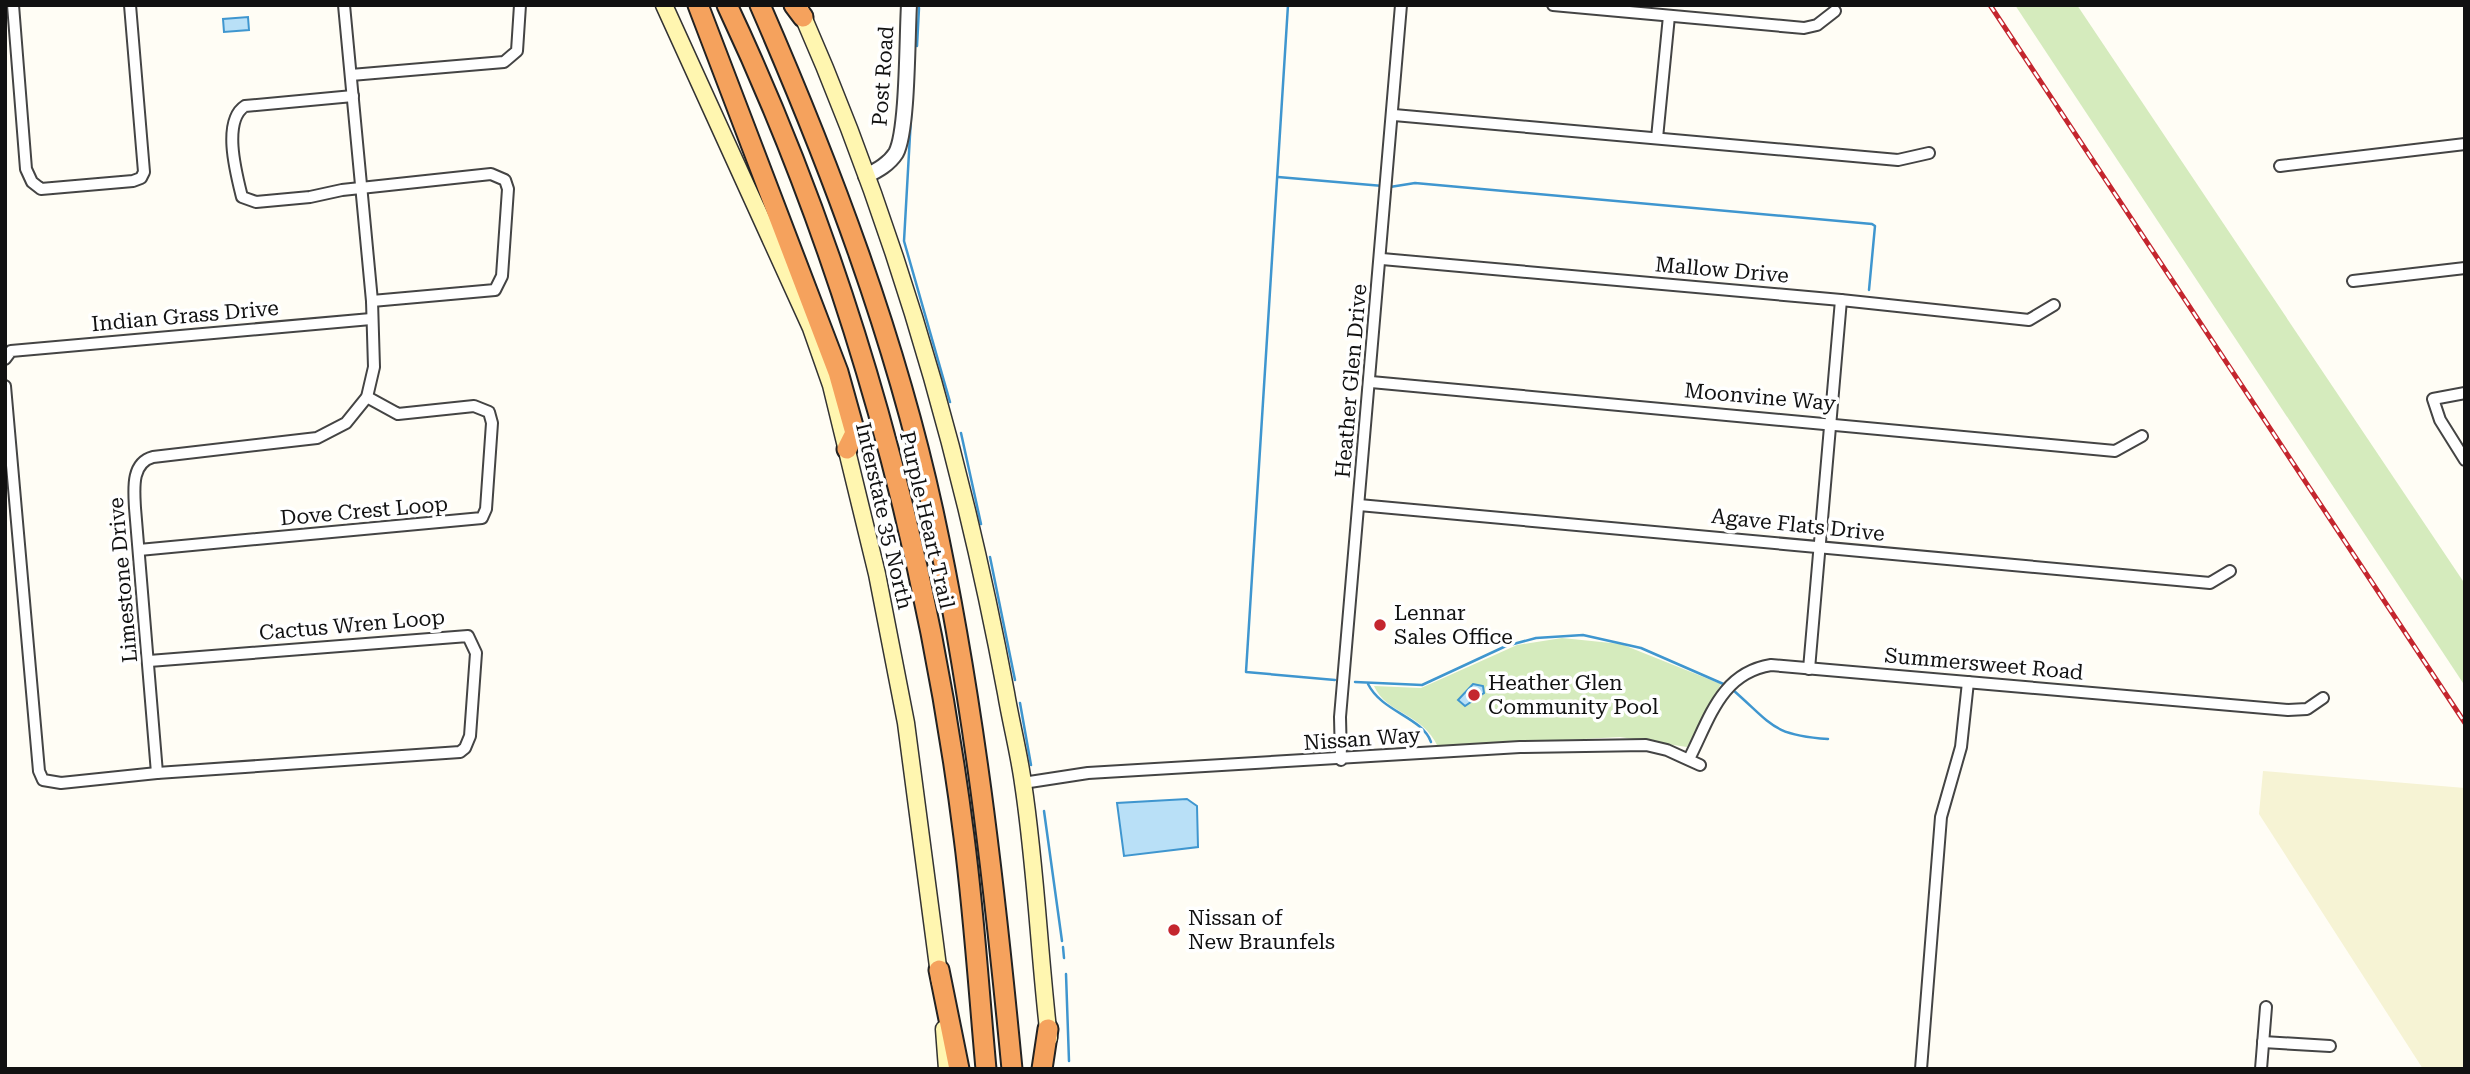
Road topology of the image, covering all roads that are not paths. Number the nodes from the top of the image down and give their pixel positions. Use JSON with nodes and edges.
{"nodes":[{"id":1,"x":13,"y":5,"type":"edge"},
{"id":2,"x":130,"y":5,"type":"edge"},
{"id":3,"x":344,"y":5,"type":"edge"},
{"id":4,"x":520,"y":5,"type":"edge"},
{"id":5,"x":664,"y":5,"type":"edge"},
{"id":6,"x":698,"y":5,"type":"edge"},
{"id":7,"x":727,"y":5,"type":"edge"},
{"id":8,"x":760,"y":5,"type":"edge"},
{"id":9,"x":909,"y":5,"type":"edge"},
{"id":10,"x":1401,"y":5,"type":"edge"},
{"id":11,"x":1553,"y":5,"type":"edge"},
{"id":12,"x":798,"y":9,"type":"edge"},
{"id":13,"x":1835,"y":11,"type":"dead end"},
{"id":14,"x":1669,"y":16,"type":"junction"},
{"id":15,"x":351,"y":75,"type":"junction"},
{"id":16,"x":353,"y":96,"type":"junction"},
{"id":17,"x":1394,"y":115,"type":"junction"},
{"id":18,"x":1657,"y":138,"type":"junction"},
{"id":19,"x":2465,"y":144,"type":"edge"},
{"id":20,"x":1929,"y":153,"type":"dead end"},
{"id":21,"x":2280,"y":166,"type":"dead end"},
{"id":22,"x":866,"y":176,"type":"junction"},
{"id":23,"x":361,"y":189,"type":"junction"},
{"id":24,"x":1381,"y":259,"type":"junction"},
{"id":25,"x":2465,"y":268,"type":"edge"},
{"id":26,"x":2353,"y":281,"type":"dead end"},
{"id":27,"x":1841,"y":300,"type":"junction"},
{"id":28,"x":372,"y":301,"type":"junction"},
{"id":29,"x":2054,"y":305,"type":"dead end"},
{"id":30,"x":372,"y":319,"type":"junction"},
{"id":31,"x":5,"y":359,"type":"edge"},
{"id":32,"x":1371,"y":382,"type":"junction"},
{"id":33,"x":5,"y":386,"type":"edge"},
{"id":34,"x":2465,"y":393,"type":"edge"},
{"id":35,"x":367,"y":397,"type":"junction"},
{"id":36,"x":1830,"y":422,"type":"junction"},
{"id":37,"x":2142,"y":436,"type":"dead end"},
{"id":38,"x":847,"y":449,"type":"junction"},
{"id":39,"x":2465,"y":460,"type":"edge"},
{"id":40,"x":1359,"y":505,"type":"junction"},
{"id":41,"x":1819,"y":546,"type":"junction"},
{"id":42,"x":139,"y":550,"type":"junction"},
{"id":43,"x":2230,"y":571,"type":"dead end"},
{"id":44,"x":149,"y":661,"type":"junction"},
{"id":45,"x":1809,"y":669,"type":"junction"},
{"id":46,"x":1968,"y":682,"type":"junction"},
{"id":47,"x":2323,"y":698,"type":"dead end"},
{"id":48,"x":1689,"y":759,"type":"junction"},
{"id":49,"x":1341,"y":760,"type":"junction"},
{"id":50,"x":1700,"y":765,"type":"dead end"},
{"id":51,"x":158,"y":773,"type":"junction"},
{"id":52,"x":1023,"y":783,"type":"junction"},
{"id":53,"x":939,"y":970,"type":"junction"},
{"id":54,"x":2266,"y":1007,"type":"dead end"},
{"id":55,"x":1048,"y":1029,"type":"junction"},
{"id":56,"x":2263,"y":1042,"type":"junction"},
{"id":57,"x":2330,"y":1046,"type":"dead end"},
{"id":58,"x":947,"y":1069,"type":"edge"},
{"id":59,"x":959,"y":1069,"type":"edge"},
{"id":60,"x":986,"y":1069,"type":"edge"},
{"id":61,"x":1012,"y":1069,"type":"edge"},
{"id":62,"x":1042,"y":1069,"type":"edge"},
{"id":63,"x":1051,"y":1069,"type":"edge"},
{"id":64,"x":1921,"y":1069,"type":"edge"},
{"id":65,"x":2261,"y":1069,"type":"edge"}],
"edges":[{"from":1,"to":2,"type":"street"},
{"from":3,"to":15,"type":"street","name":"Limestone Drive"},
{"from":4,"to":15,"type":"street"},
{"from":5,"to":38,"type":"main road","name":"Interstate 35 North"},
{"from":6,"to":38,"type":"highway"},
{"from":7,"to":60,"type":"highway","name":"Purple Heart Trail"},
{"from":8,"to":61,"type":"highway","name":"Purple Heart Trail"},
{"from":9,"to":22,"type":"street","name":"Post Road"},
{"from":10,"to":17,"type":"street","name":"Heather Glen Drive"},
{"from":11,"to":14,"type":"street"},
{"from":12,"to":22,"type":"main road"},
{"from":13,"to":14,"type":"street"},
{"from":14,"to":18,"type":"street"},
{"from":15,"to":16,"type":"street","name":"Limestone Drive"},
{"from":16,"to":23,"type":"street","name":"Limestone Drive"},
{"from":16,"to":23,"type":"street"},
{"from":17,"to":18,"type":"street"},
{"from":17,"to":24,"type":"street","name":"Heather Glen Drive"},
{"from":18,"to":20,"type":"street"},
{"from":19,"to":21,"type":"street"},
{"from":22,"to":52,"type":"main road"},
{"from":23,"to":28,"type":"street","name":"Limestone Drive"},
{"from":23,"to":28,"type":"street"},
{"from":24,"to":27,"type":"street","name":"Mallow Drive"},
{"from":24,"to":32,"type":"street","name":"Heather Glen Drive"},
{"from":25,"to":26,"type":"street"},
{"from":27,"to":29,"type":"street","name":"Mallow Drive"},
{"from":27,"to":36,"type":"street"},
{"from":28,"to":30,"type":"street","name":"Limestone Drive"},
{"from":30,"to":31,"type":"street","name":"Indian Grass Drive"},
{"from":30,"to":35,"type":"street","name":"Limestone Drive"},
{"from":32,"to":36,"type":"street","name":"Moonvine Way"},
{"from":32,"to":40,"type":"street","name":"Heather Glen Drive"},
{"from":33,"to":51,"type":"street"},
{"from":34,"to":39,"type":"street"},
{"from":35,"to":42,"type":"street","name":"Limestone Drive"},
{"from":35,"to":42,"type":"street","name":"Dove Crest Loop"},
{"from":36,"to":37,"type":"street","name":"Moonvine Way"},
{"from":36,"to":41,"type":"street"},
{"from":38,"to":53,"type":"main road","name":"Interstate 35 North"},
{"from":40,"to":41,"type":"street","name":"Agave Flats Drive"},
{"from":40,"to":49,"type":"street","name":"Heather Glen Drive"},
{"from":41,"to":43,"type":"street","name":"Agave Flats Drive"},
{"from":41,"to":45,"type":"street"},
{"from":42,"to":44,"type":"street","name":"Limestone Drive"},
{"from":44,"to":51,"type":"street","name":"Limestone Drive"},
{"from":44,"to":51,"type":"street","name":"Cactus Wren Loop"},
{"from":45,"to":46,"type":"street","name":"Summersweet Road"},
{"from":45,"to":48,"type":"street","name":"Summersweet Road"},
{"from":46,"to":47,"type":"street","name":"Summersweet Road"},
{"from":46,"to":64,"type":"street"},
{"from":48,"to":49,"type":"street","name":"Nissan Way"},
{"from":48,"to":50,"type":"street","name":"Nissan Way"},
{"from":49,"to":52,"type":"street","name":"Nissan Way"},
{"from":52,"to":55,"type":"main road"},
{"from":53,"to":58,"type":"main road","name":"Interstate 35 North"},
{"from":53,"to":59,"type":"highway"},
{"from":54,"to":56,"type":"street"},
{"from":55,"to":62,"type":"highway"},
{"from":55,"to":63,"type":"main road"},
{"from":56,"to":57,"type":"street"},
{"from":56,"to":65,"type":"street"}]}
